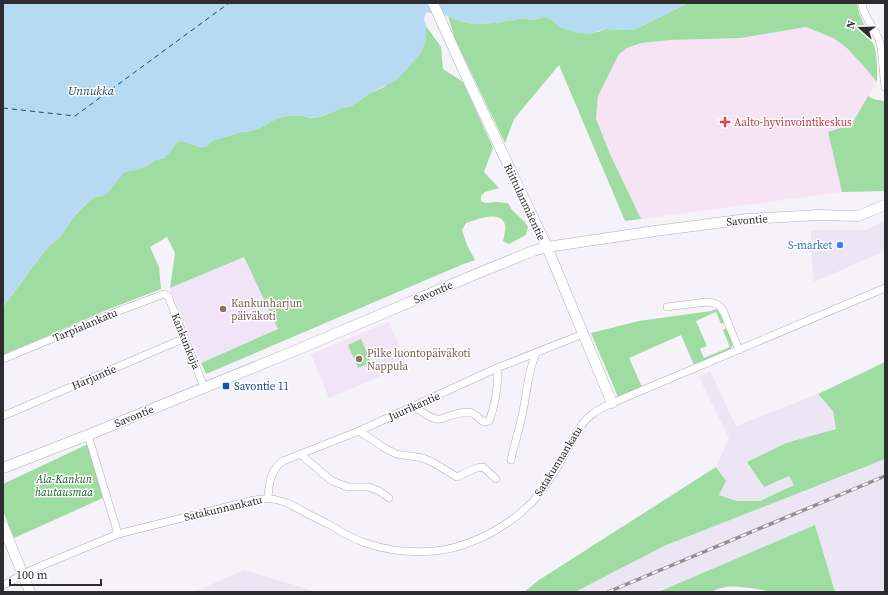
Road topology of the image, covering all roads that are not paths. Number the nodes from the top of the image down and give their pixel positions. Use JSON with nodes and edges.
{"nodes":[{"id":1,"x":433,"y":3,"type":"edge"},
{"id":2,"x":862,"y":4,"type":"edge"},
{"id":3,"x":882,"y":40,"type":"edge"},
{"id":4,"x":885,"y":87,"type":"edge"},
{"id":5,"x":885,"y":205,"type":"edge"},
{"id":6,"x":547,"y":247,"type":"junction"},
{"id":7,"x":885,"y":288,"type":"edge"},
{"id":8,"x":168,"y":296,"type":"joint"},
{"id":9,"x":667,"y":307,"type":"dead end"},
{"id":10,"x":583,"y":334,"type":"junction"},
{"id":11,"x":185,"y":338,"type":"junction"},
{"id":12,"x":739,"y":350,"type":"junction"},
{"id":13,"x":536,"y":353,"type":"junction"},
{"id":14,"x":3,"y":359,"type":"edge"},
{"id":15,"x":497,"y":368,"type":"junction"},
{"id":16,"x":204,"y":387,"type":"junction"},
{"id":17,"x":612,"y":403,"type":"junction"},
{"id":18,"x":412,"y":406,"type":"junction"},
{"id":19,"x":3,"y":416,"type":"edge"},
{"id":20,"x":359,"y":431,"type":"junction"},
{"id":21,"x":88,"y":435,"type":"junction"},
{"id":22,"x":300,"y":454,"type":"junction"},
{"id":23,"x":511,"y":460,"type":"dead end"},
{"id":24,"x":3,"y":468,"type":"edge"},
{"id":25,"x":496,"y":479,"type":"dead end"},
{"id":26,"x":268,"y":498,"type":"junction"},
{"id":27,"x":389,"y":498,"type":"dead end"},
{"id":28,"x":3,"y":526,"type":"edge"},
{"id":29,"x":118,"y":534,"type":"junction"},
{"id":30,"x":7,"y":544,"type":"edge"},
{"id":31,"x":23,"y":574,"type":"junction"},
{"id":32,"x":3,"y":585,"type":"edge"},
{"id":33,"x":30,"y":592,"type":"edge"}],
"edges":[{"from":1,"to":6,"type":"street","name":"Riittulanmäentie"},
{"from":2,"to":3,"type":"street"},
{"from":3,"to":4,"type":"street"},
{"from":5,"to":6,"type":"street","name":"Savontie"},
{"from":6,"to":10,"type":"street","name":"Riittulanmäentie"},
{"from":6,"to":16,"type":"street","name":"Savontie"},
{"from":7,"to":12,"type":"street","name":"Satakunnankatu"},
{"from":8,"to":11,"type":"street","name":"Kankunkuja"},
{"from":8,"to":14,"type":"street","name":"Tarpialankatu"},
{"from":9,"to":12,"type":"street"},
{"from":10,"to":13,"type":"street","name":"Juurikantie"},
{"from":10,"to":17,"type":"street","name":"Riittulanmäentie"},
{"from":11,"to":16,"type":"street","name":"Kankunkuja"},
{"from":11,"to":19,"type":"street","name":"Harjuntie"},
{"from":12,"to":17,"type":"street","name":"Satakunnankatu"},
{"from":13,"to":15,"type":"street","name":"Juurikantie"},
{"from":13,"to":23,"type":"street"},
{"from":15,"to":18,"type":"street","name":"Juurikantie"},
{"from":15,"to":18,"type":"street"},
{"from":16,"to":21,"type":"street","name":"Savontie"},
{"from":17,"to":26,"type":"street","name":"Satakunnankatu"},
{"from":18,"to":20,"type":"street","name":"Juurikantie"},
{"from":20,"to":22,"type":"street","name":"Juurikantie"},
{"from":20,"to":25,"type":"street"},
{"from":21,"to":24,"type":"street","name":"Savontie"},
{"from":21,"to":29,"type":"street"},
{"from":22,"to":26,"type":"street","name":"Juurikantie"},
{"from":22,"to":27,"type":"street"},
{"from":26,"to":29,"type":"street","name":"Satakunnankatu"},
{"from":28,"to":30,"type":"street"},
{"from":29,"to":31,"type":"street","name":"Satakunnankatu"},
{"from":30,"to":31,"type":"street"},
{"from":31,"to":32,"type":"street","name":"Satakunnankatu"},
{"from":31,"to":33,"type":"street"}]}
